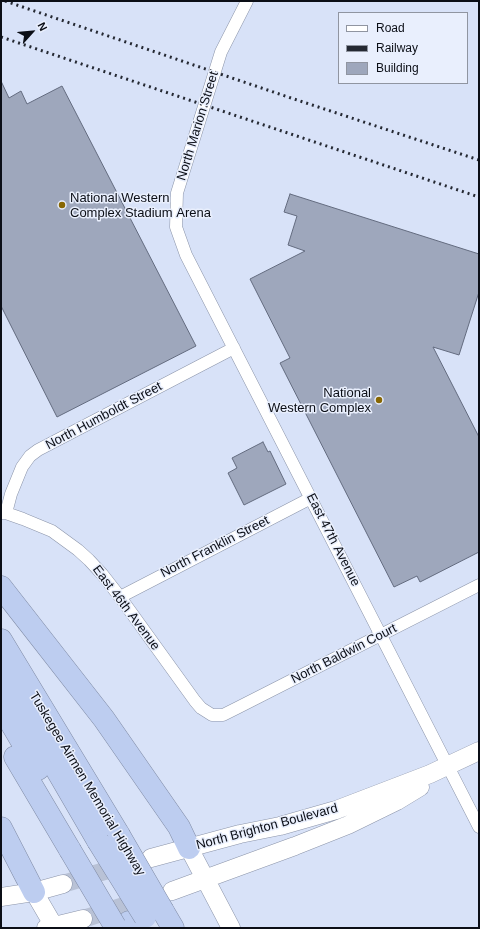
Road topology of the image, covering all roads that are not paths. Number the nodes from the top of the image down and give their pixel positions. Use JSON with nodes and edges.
{"nodes":[{"id":1,"x":247,"y":1,"type":"edge"},
{"id":2,"x":186,"y":255,"type":"joint"},
{"id":3,"x":234,"y":348,"type":"junction"},
{"id":4,"x":311,"y":498,"type":"junction"},
{"id":5,"x":3,"y":513,"type":"edge"},
{"id":6,"x":479,"y":585,"type":"edge"},
{"id":7,"x":1,"y":587,"type":"edge"},
{"id":8,"x":120,"y":597,"type":"junction"},
{"id":9,"x":381,"y":635,"type":"junction"},
{"id":10,"x":1,"y":640,"type":"edge"},
{"id":11,"x":1,"y":674,"type":"edge"},
{"id":12,"x":1,"y":706,"type":"edge"},
{"id":13,"x":207,"y":713,"type":"joint"},
{"id":14,"x":1,"y":733,"type":"edge"},
{"id":15,"x":479,"y":751,"type":"edge"},
{"id":16,"x":448,"y":766,"type":"junction"},
{"id":17,"x":479,"y":827,"type":"edge"},
{"id":18,"x":1,"y":828,"type":"edge"},
{"id":19,"x":84,"y":846,"type":"junction"},
{"id":20,"x":189,"y":848,"type":"junction"},
{"id":21,"x":151,"y":858,"type":"dead end"},
{"id":22,"x":206,"y":880,"type":"junction"},
{"id":23,"x":63,"y":884,"type":"tunnel mouth"},
{"id":24,"x":172,"y":891,"type":"dead end"},
{"id":25,"x":34,"y":892,"type":"junction"},
{"id":26,"x":1,"y":897,"type":"edge"},
{"id":27,"x":83,"y":919,"type":"tunnel mouth"},
{"id":28,"x":141,"y":923,"type":"edge"},
{"id":29,"x":52,"y":928,"type":"edge"},
{"id":30,"x":231,"y":928,"type":"edge"}],
"edges":[{"from":1,"to":2,"type":"street","name":"North Marion Street"},
{"from":2,"to":3,"type":"street","name":"East 47th Avenue"},
{"from":3,"to":4,"type":"street","name":"East 47th Avenue"},
{"from":3,"to":5,"type":"street","name":"North Humboldt Street"},
{"from":4,"to":8,"type":"street","name":"North Franklin Street"},
{"from":4,"to":9,"type":"street","name":"East 47th Avenue"},
{"from":5,"to":8,"type":"street","name":"East 46th Avenue"},
{"from":6,"to":9,"type":"street","name":"North Baldwin Court"},
{"from":7,"to":20,"type":"highway"},
{"from":8,"to":13,"type":"street","name":"East 46th Avenue"},
{"from":9,"to":13,"type":"street","name":"North Baldwin Court"},
{"from":9,"to":16,"type":"street","name":"East 47th Avenue"},
{"from":10,"to":28,"type":"highway","name":"Tuskegee Airmen Memorial Highway","bridge":true},
{"from":11,"to":19,"type":"highway"},
{"from":12,"to":19,"type":"highway"},
{"from":14,"to":19,"type":"highway"},
{"from":15,"to":16,"type":"main road","name":"North Brighton Boulevard"},
{"from":16,"to":17,"type":"street","name":"East 47th Avenue"},
{"from":16,"to":20,"type":"main road","name":"North Brighton Boulevard"},
{"from":16,"to":22,"type":"main road","name":"North Brighton Boulevard"},
{"from":18,"to":25,"type":"highway"},
{"from":19,"to":28,"type":"highway","bridge":true},
{"from":19,"to":28,"type":"highway","bridge":true},
{"from":20,"to":21,"type":"main road","name":"North Brighton Boulevard"},
{"from":20,"to":22,"type":"main road"},
{"from":22,"to":24,"type":"main road","name":"North Brighton Boulevard"},
{"from":22,"to":30,"type":"main road"},
{"from":23,"to":25,"type":"main road"},
{"from":25,"to":26,"type":"main road"},
{"from":25,"to":29,"type":"main road"},
{"from":27,"to":29,"type":"main road"}]}
